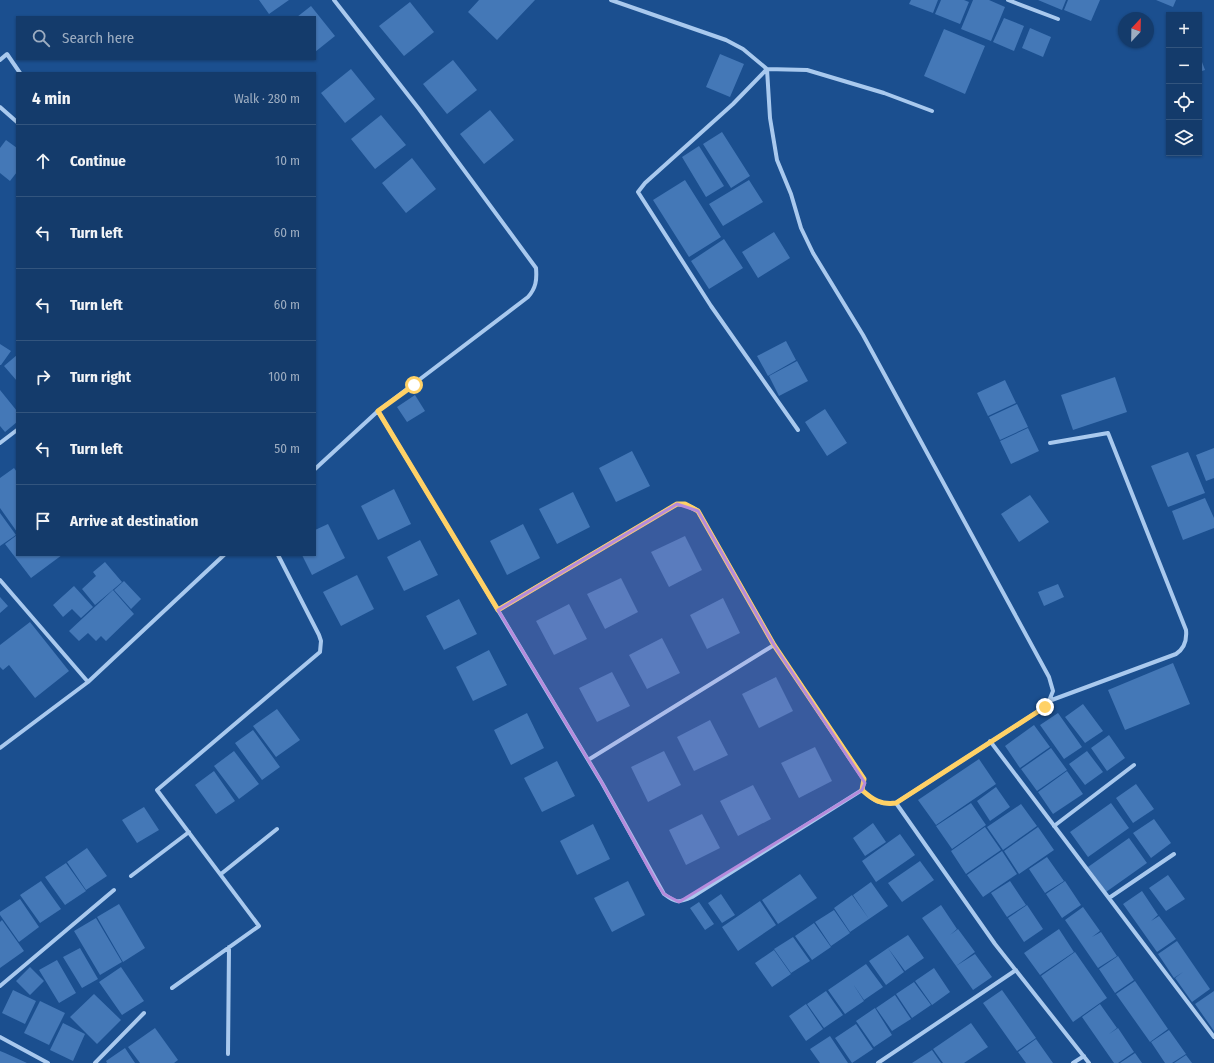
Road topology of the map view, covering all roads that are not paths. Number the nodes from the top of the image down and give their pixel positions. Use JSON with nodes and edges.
{"nodes":[{"id":1,"x":334,"y":0,"type":"edge"},
{"id":2,"x":611,"y":0,"type":"edge"},
{"id":3,"x":1008,"y":0,"type":"edge"},
{"id":4,"x":1058,"y":19,"type":"dead end"},
{"id":5,"x":0,"y":60,"type":"edge"},
{"id":6,"x":767,"y":69,"type":"junction"},
{"id":7,"x":19,"y":72,"type":"edge"},
{"id":8,"x":0,"y":108,"type":"edge"},
{"id":9,"x":932,"y":111,"type":"dead end"},
{"id":10,"x":16,"y":121,"type":"edge"},
{"id":11,"x":378,"y":411,"type":"junction"},
{"id":12,"x":798,"y":430,"type":"dead end"},
{"id":13,"x":16,"y":431,"type":"edge"},
{"id":14,"x":0,"y":442,"type":"edge"},
{"id":15,"x":1050,"y":443,"type":"dead end"},
{"id":16,"x":316,"y":468,"type":"edge"},
{"id":17,"x":223,"y":556,"type":"edge"},
{"id":18,"x":279,"y":556,"type":"edge"},
{"id":19,"x":0,"y":580,"type":"edge"},
{"id":20,"x":498,"y":610,"type":"junction"},
{"id":21,"x":774,"y":645,"type":"junction"},
{"id":22,"x":88,"y":682,"type":"junction"},
{"id":23,"x":1050,"y":701,"type":"junction"},
{"id":24,"x":990,"y":741,"type":"junction"},
{"id":25,"x":0,"y":748,"type":"edge"},
{"id":26,"x":588,"y":760,"type":"junction"},
{"id":27,"x":1134,"y":764,"type":"dead end"},
{"id":28,"x":862,"y":790,"type":"junction"},
{"id":29,"x":896,"y":803,"type":"junction"},
{"id":30,"x":1054,"y":826,"type":"junction"},
{"id":31,"x":277,"y":829,"type":"dead end"},
{"id":32,"x":189,"y":832,"type":"junction"},
{"id":33,"x":1174,"y":854,"type":"dead end"},
{"id":34,"x":221,"y":874,"type":"junction"},
{"id":35,"x":131,"y":876,"type":"dead end"},
{"id":36,"x":114,"y":890,"type":"dead end"},
{"id":37,"x":1109,"y":898,"type":"junction"},
{"id":38,"x":230,"y":947,"type":"junction"},
{"id":39,"x":1016,"y":970,"type":"junction"},
{"id":40,"x":0,"y":986,"type":"edge"},
{"id":41,"x":172,"y":988,"type":"dead end"},
{"id":42,"x":144,"y":1013,"type":"dead end"},
{"id":43,"x":1214,"y":1036,"type":"edge"},
{"id":44,"x":0,"y":1037,"type":"edge"},
{"id":45,"x":228,"y":1054,"type":"dead end"},
{"id":46,"x":1084,"y":1056,"type":"junction"},
{"id":47,"x":48,"y":1063,"type":"edge"},
{"id":48,"x":95,"y":1063,"type":"edge"},
{"id":49,"x":878,"y":1063,"type":"edge"},
{"id":50,"x":1073,"y":1063,"type":"edge"},
{"id":51,"x":1089,"y":1063,"type":"edge"}],
"edges":[{"from":1,"to":11,"type":"street"},
{"from":2,"to":6,"type":"street"},
{"from":3,"to":4,"type":"street"},
{"from":5,"to":7,"type":"street"},
{"from":6,"to":9,"type":"street"},
{"from":6,"to":12,"type":"street"},
{"from":6,"to":23,"type":"street"},
{"from":8,"to":10,"type":"street"},
{"from":11,"to":16,"type":"street"},
{"from":11,"to":20,"type":"street"},
{"from":13,"to":14,"type":"street"},
{"from":15,"to":23,"type":"street"},
{"from":17,"to":22,"type":"street"},
{"from":18,"to":32,"type":"street"},
{"from":19,"to":22,"type":"street"},
{"from":20,"to":21,"type":"street"},
{"from":20,"to":26,"type":"street"},
{"from":21,"to":26,"type":"street"},
{"from":21,"to":28,"type":"street"},
{"from":22,"to":25,"type":"street"},
{"from":23,"to":24,"type":"street"},
{"from":24,"to":29,"type":"street"},
{"from":24,"to":30,"type":"street"},
{"from":26,"to":28,"type":"street"},
{"from":27,"to":30,"type":"street"},
{"from":28,"to":29,"type":"street"},
{"from":29,"to":39,"type":"street"},
{"from":30,"to":37,"type":"street"},
{"from":31,"to":34,"type":"street"},
{"from":32,"to":34,"type":"street"},
{"from":32,"to":35,"type":"street"},
{"from":33,"to":37,"type":"street"},
{"from":34,"to":38,"type":"street"},
{"from":36,"to":40,"type":"street"},
{"from":37,"to":43,"type":"street"},
{"from":38,"to":41,"type":"street"},
{"from":38,"to":45,"type":"street"},
{"from":39,"to":46,"type":"street"},
{"from":39,"to":49,"type":"street"},
{"from":42,"to":48,"type":"street"},
{"from":44,"to":47,"type":"street"},
{"from":46,"to":50,"type":"street"},
{"from":46,"to":51,"type":"street"}]}
